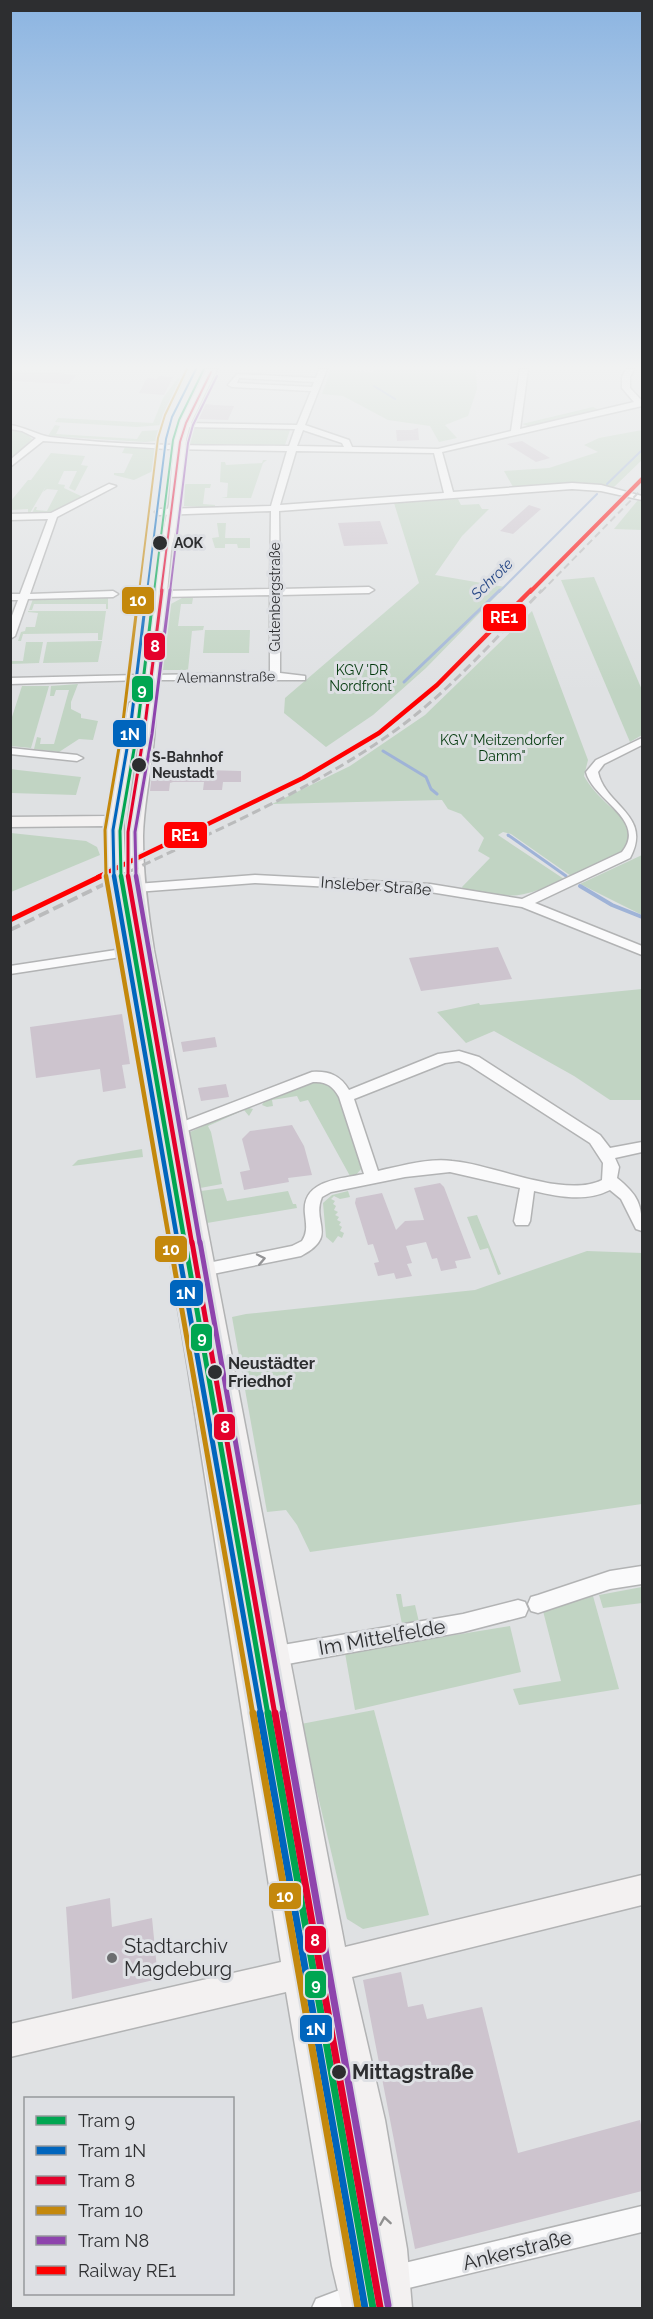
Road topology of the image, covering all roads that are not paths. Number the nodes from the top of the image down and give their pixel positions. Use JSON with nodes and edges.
{"nodes":[{"id":1,"x":168,"y":477,"type":"edge"},
{"id":2,"x":284,"y":477,"type":"edge"},
{"id":3,"x":445,"y":477,"type":"edge"},
{"id":4,"x":112,"y":486,"type":"dead end"},
{"id":5,"x":449,"y":495,"type":"junction"},
{"id":6,"x":642,"y":498,"type":"edge"},
{"id":7,"x":275,"y":508,"type":"junction"},
{"id":8,"x":53,"y":516,"type":"junction"},
{"id":9,"x":161,"y":516,"type":"junction"},
{"id":10,"x":10,"y":517,"type":"edge"},
{"id":11,"x":369,"y":590,"type":"dead end"},
{"id":12,"x":275,"y":592,"type":"junction"},
{"id":13,"x":113,"y":594,"type":"dead end"},
{"id":14,"x":162,"y":594,"type":"junction"},
{"id":15,"x":26,"y":596,"type":"junction"},
{"id":16,"x":10,"y":597,"type":"edge"},
{"id":17,"x":10,"y":636,"type":"edge"},
{"id":18,"x":275,"y":676,"type":"junction"},
{"id":19,"x":145,"y":678,"type":"junction"},
{"id":20,"x":301,"y":678,"type":"dead end"},
{"id":21,"x":10,"y":681,"type":"edge"},
{"id":22,"x":642,"y":741,"type":"edge"},
{"id":23,"x":10,"y":751,"type":"edge"},
{"id":24,"x":77,"y":758,"type":"dead end"},
{"id":25,"x":10,"y":822,"type":"edge"},
{"id":26,"x":125,"y":828,"type":"junction"},
{"id":27,"x":10,"y":829,"type":"edge"},
{"id":28,"x":642,"y":843,"type":"edge"},
{"id":29,"x":136,"y":888,"type":"junction"},
{"id":30,"x":524,"y":903,"type":"junction"},
{"id":31,"x":642,"y":951,"type":"edge"},
{"id":32,"x":129,"y":952,"type":"junction"},
{"id":33,"x":10,"y":970,"type":"edge"},
{"id":34,"x":346,"y":1097,"type":"junction"},
{"id":35,"x":169,"y":1134,"type":"junction"},
{"id":36,"x":642,"y":1147,"type":"edge"},
{"id":37,"x":606,"y":1154,"type":"junction"},
{"id":38,"x":373,"y":1178,"type":"junction"},
{"id":39,"x":609,"y":1181,"type":"junction"},
{"id":40,"x":528,"y":1184,"type":"junction"},
{"id":41,"x":522,"y":1221,"type":"dead end"},
{"id":42,"x":642,"y":1225,"type":"edge"},
{"id":43,"x":203,"y":1270,"type":"junction"},
{"id":44,"x":642,"y":1575,"type":"edge"},
{"id":45,"x":538,"y":1604,"type":"dead end"},
{"id":46,"x":518,"y":1609,"type":"dead end"},
{"id":47,"x":274,"y":1655,"type":"junction"},
{"id":48,"x":252,"y":1675,"type":"junction"},
{"id":49,"x":642,"y":1890,"type":"edge"},
{"id":50,"x":334,"y":1966,"type":"junction"},
{"id":51,"x":300,"y":1973,"type":"junction"},
{"id":52,"x":10,"y":2041,"type":"edge"},
{"id":53,"x":642,"y":2219,"type":"edge"},
{"id":54,"x":393,"y":2294,"type":"edge"},
{"id":55,"x":347,"y":2304,"type":"edge"}],
"edges":[{"from":1,"to":9,"type":"main road"},
{"from":2,"to":7,"type":"street","name":"Gutenbergstraße"},
{"from":3,"to":5,"type":"street"},
{"from":4,"to":8,"type":"street"},
{"from":5,"to":6,"type":"street"},
{"from":5,"to":7,"type":"street"},
{"from":7,"to":9,"type":"street"},
{"from":7,"to":12,"type":"street","name":"Gutenbergstraße"},
{"from":8,"to":10,"type":"street"},
{"from":8,"to":15,"type":"street"},
{"from":9,"to":14,"type":"main road"},
{"from":9,"to":19,"type":"main road"},
{"from":11,"to":12,"type":"street"},
{"from":12,"to":14,"type":"street"},
{"from":12,"to":18,"type":"street","name":"Gutenbergstraße"},
{"from":13,"to":15,"type":"street"},
{"from":14,"to":19,"type":"main road"},
{"from":15,"to":16,"type":"street"},
{"from":15,"to":17,"type":"street"},
{"from":18,"to":19,"type":"street","name":"Alemannstraße"},
{"from":18,"to":20,"type":"street","name":"Alemannstraße"},
{"from":19,"to":21,"type":"street","name":"Alemannstraße"},
{"from":19,"to":26,"type":"main road"},
{"from":22,"to":28,"type":"street"},
{"from":23,"to":24,"type":"street"},
{"from":25,"to":26,"type":"main road"},
{"from":26,"to":27,"type":"main road"},
{"from":26,"to":29,"type":"main road"},
{"from":26,"to":32,"type":"main road"},
{"from":28,"to":30,"type":"street"},
{"from":29,"to":30,"type":"street","name":"Insleber Straße"},
{"from":29,"to":35,"type":"main road"},
{"from":30,"to":31,"type":"street","name":"Insleber Straße"},
{"from":32,"to":33,"type":"street"},
{"from":32,"to":35,"type":"main road"},
{"from":34,"to":35,"type":"street"},
{"from":34,"to":37,"type":"street"},
{"from":34,"to":38,"type":"street"},
{"from":35,"to":43,"type":"main road"},
{"from":35,"to":48,"type":"main road"},
{"from":36,"to":37,"type":"street"},
{"from":37,"to":39,"type":"street"},
{"from":38,"to":40,"type":"street"},
{"from":43,"to":38,"type":"street","one_way":true},
{"from":39,"to":40,"type":"street"},
{"from":39,"to":42,"type":"street"},
{"from":40,"to":41,"type":"street"},
{"from":43,"to":47,"type":"main road"},
{"from":44,"to":45,"type":"street"},
{"from":46,"to":47,"type":"street","name":"Im Mittelfelde"},
{"from":47,"to":48,"type":"street"},
{"from":47,"to":50,"type":"main road"},
{"from":48,"to":51,"type":"main road"},
{"from":49,"to":50,"type":"main road"},
{"from":50,"to":51,"type":"main road"},
{"from":54,"to":50,"type":"main road","one_way":true},
{"from":51,"to":52,"type":"main road"},
{"from":51,"to":55,"type":"main road"},
{"from":53,"to":54,"type":"street","name":"Ankerstraße"}]}
